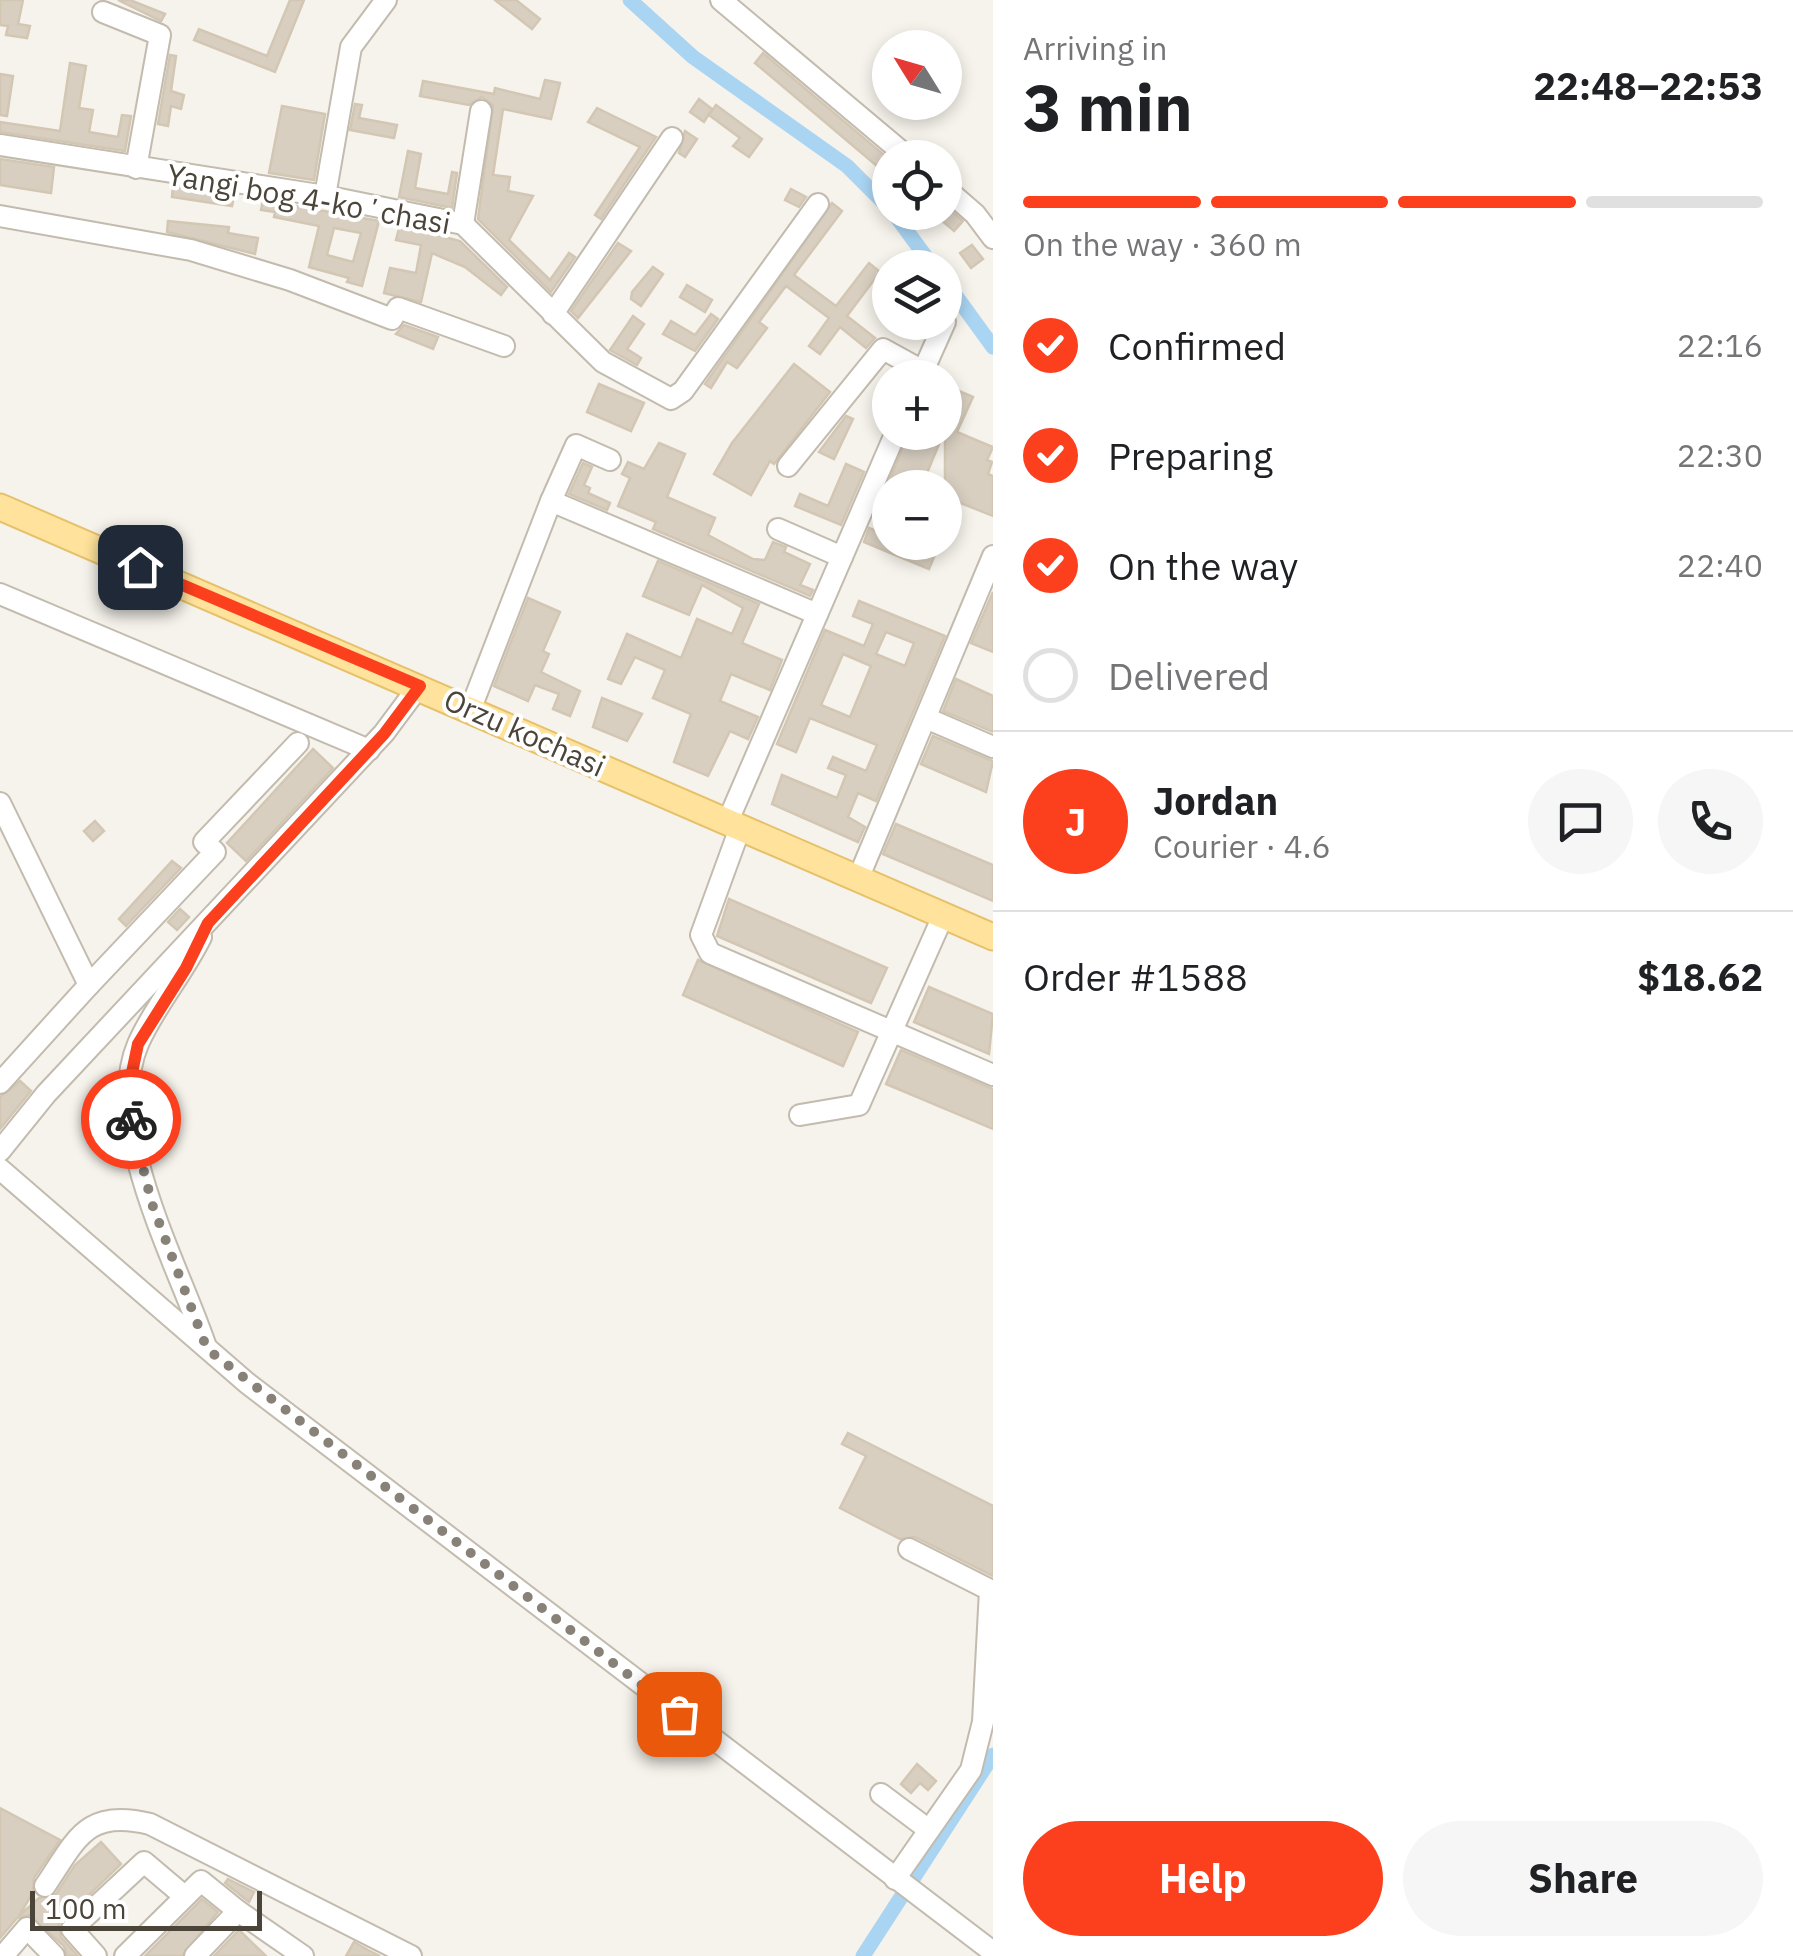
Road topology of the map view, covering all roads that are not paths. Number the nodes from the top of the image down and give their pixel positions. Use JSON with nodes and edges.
{"nodes":[{"id":1,"x":386,"y":0,"type":"edge"},
{"id":2,"x":721,"y":0,"type":"edge"},
{"id":3,"x":103,"y":12,"type":"dead end"},
{"id":4,"x":481,"y":111,"type":"dead end"},
{"id":5,"x":672,"y":138,"type":"dead end"},
{"id":6,"x":887,"y":140,"type":"edge"},
{"id":7,"x":0,"y":145,"type":"edge"},
{"id":8,"x":136,"y":168,"type":"junction"},
{"id":9,"x":325,"y":196,"type":"junction"},
{"id":10,"x":962,"y":203,"type":"edge"},
{"id":11,"x":818,"y":204,"type":"dead end"},
{"id":12,"x":0,"y":216,"type":"edge"},
{"id":13,"x":463,"y":224,"type":"junction"},
{"id":14,"x":993,"y":238,"type":"edge"},
{"id":15,"x":553,"y":314,"type":"junction"},
{"id":16,"x":504,"y":346,"type":"dead end"},
{"id":17,"x":873,"y":360,"type":"edge"},
{"id":18,"x":901,"y":360,"type":"edge"},
{"id":19,"x":872,"y":362,"type":"edge"},
{"id":20,"x":888,"y":450,"type":"edge"},
{"id":21,"x":610,"y":460,"type":"dead end"},
{"id":22,"x":788,"y":466,"type":"dead end"},
{"id":23,"x":551,"y":501,"type":"junction"},
{"id":24,"x":0,"y":507,"type":"edge"},
{"id":25,"x":778,"y":529,"type":"dead end"},
{"id":26,"x":993,"y":556,"type":"edge"},
{"id":27,"x":842,"y":557,"type":"junction"},
{"id":28,"x":0,"y":594,"type":"edge"},
{"id":29,"x":985,"y":598,"type":"edge"},
{"id":30,"x":817,"y":614,"type":"junction"},
{"id":31,"x":420,"y":686,"type":"junction"},
{"id":32,"x":471,"y":708,"type":"junction"},
{"id":33,"x":926,"y":718,"type":"junction"},
{"id":34,"x":298,"y":744,"type":"dead end"},
{"id":35,"x":993,"y":747,"type":"edge"},
{"id":36,"x":368,"y":750,"type":"junction"},
{"id":37,"x":0,"y":803,"type":"edge"},
{"id":38,"x":733,"y":826,"type":"junction"},
{"id":39,"x":858,"y":879,"type":"junction"},
{"id":40,"x":943,"y":916,"type":"junction"},
{"id":41,"x":208,"y":923,"type":"junction"},
{"id":42,"x":993,"y":937,"type":"edge"},
{"id":43,"x":89,"y":985,"type":"junction"},
{"id":44,"x":894,"y":1032,"type":"junction"},
{"id":45,"x":993,"y":1075,"type":"edge"},
{"id":46,"x":0,"y":1083,"type":"edge"},
{"id":47,"x":800,"y":1115,"type":"dead end"},
{"id":48,"x":0,"y":1151,"type":"edge"},
{"id":49,"x":0,"y":1169,"type":"edge"},
{"id":50,"x":207,"y":1349,"type":"junction"},
{"id":51,"x":909,"y":1549,"type":"dead end"},
{"id":52,"x":881,"y":1794,"type":"dead end"},
{"id":53,"x":929,"y":1830,"type":"junction"},
{"id":54,"x":895,"y":1879,"type":"junction"},
{"id":55,"x":45,"y":1886,"type":"dead end"},
{"id":56,"x":183,"y":1894,"type":"junction"},
{"id":57,"x":238,"y":1911,"type":"junction"},
{"id":58,"x":993,"y":1952,"type":"edge"},
{"id":59,"x":3,"y":1956,"type":"edge"},
{"id":60,"x":54,"y":1956,"type":"edge"},
{"id":61,"x":96,"y":1956,"type":"edge"},
{"id":62,"x":125,"y":1956,"type":"edge"},
{"id":63,"x":195,"y":1956,"type":"edge"},
{"id":64,"x":303,"y":1956,"type":"edge"},
{"id":65,"x":411,"y":1956,"type":"edge"}],
"edges":[{"from":1,"to":9,"type":"street"},
{"from":2,"to":6,"type":"street"},
{"from":3,"to":8,"type":"street"},
{"from":4,"to":13,"type":"street"},
{"from":5,"to":15,"type":"street"},
{"from":7,"to":8,"type":"street","name":"Yangi bog 4-koʼchasi"},
{"from":8,"to":9,"type":"street","name":"Yangi bog 4-koʼchasi"},
{"from":9,"to":13,"type":"street","name":"Yangi bog 4-koʼchasi"},
{"from":10,"to":14,"type":"street"},
{"from":11,"to":15,"type":"street","name":"Yangi bog 4-koʼchasi"},
{"from":12,"to":16,"type":"street"},
{"from":13,"to":15,"type":"street","name":"Yangi bog 4-koʼchasi"},
{"from":17,"to":18,"type":"street"},
{"from":19,"to":22,"type":"street"},
{"from":20,"to":27,"type":"street"},
{"from":21,"to":23,"type":"street"},
{"from":23,"to":30,"type":"street"},
{"from":23,"to":32,"type":"street"},
{"from":24,"to":31,"type":"main road","name":"Orzu kochasi"},
{"from":25,"to":27,"type":"street"},
{"from":26,"to":29,"type":"street"},
{"from":27,"to":30,"type":"street"},
{"from":28,"to":36,"type":"street"},
{"from":29,"to":33,"type":"street"},
{"from":30,"to":38,"type":"street"},
{"from":31,"to":32,"type":"main road","name":"Orzu kochasi"},
{"from":31,"to":36,"type":"street"},
{"from":32,"to":38,"type":"main road","name":"Orzu kochasi"},
{"from":33,"to":35,"type":"street"},
{"from":33,"to":39,"type":"street"},
{"from":34,"to":43,"type":"street"},
{"from":36,"to":41,"type":"street"},
{"from":37,"to":43,"type":"street"},
{"from":38,"to":39,"type":"main road","name":"Orzu kochasi"},
{"from":38,"to":44,"type":"street"},
{"from":39,"to":40,"type":"main road","name":"Orzu kochasi"},
{"from":40,"to":42,"type":"main road","name":"Orzu kochasi"},
{"from":40,"to":44,"type":"street"},
{"from":41,"to":48,"type":"street"},
{"from":41,"to":50,"type":"street"},
{"from":43,"to":46,"type":"street"},
{"from":44,"to":45,"type":"street"},
{"from":44,"to":47,"type":"street"},
{"from":49,"to":50,"type":"street"},
{"from":50,"to":54,"type":"street"},
{"from":51,"to":53,"type":"street"},
{"from":52,"to":53,"type":"street"},
{"from":53,"to":54,"type":"street"},
{"from":54,"to":58,"type":"street"},
{"from":55,"to":65,"type":"street"},
{"from":56,"to":57,"type":"street"},
{"from":56,"to":61,"type":"street"},
{"from":56,"to":62,"type":"street"},
{"from":57,"to":63,"type":"street"},
{"from":57,"to":64,"type":"street"},
{"from":59,"to":60,"type":"street"}]}
